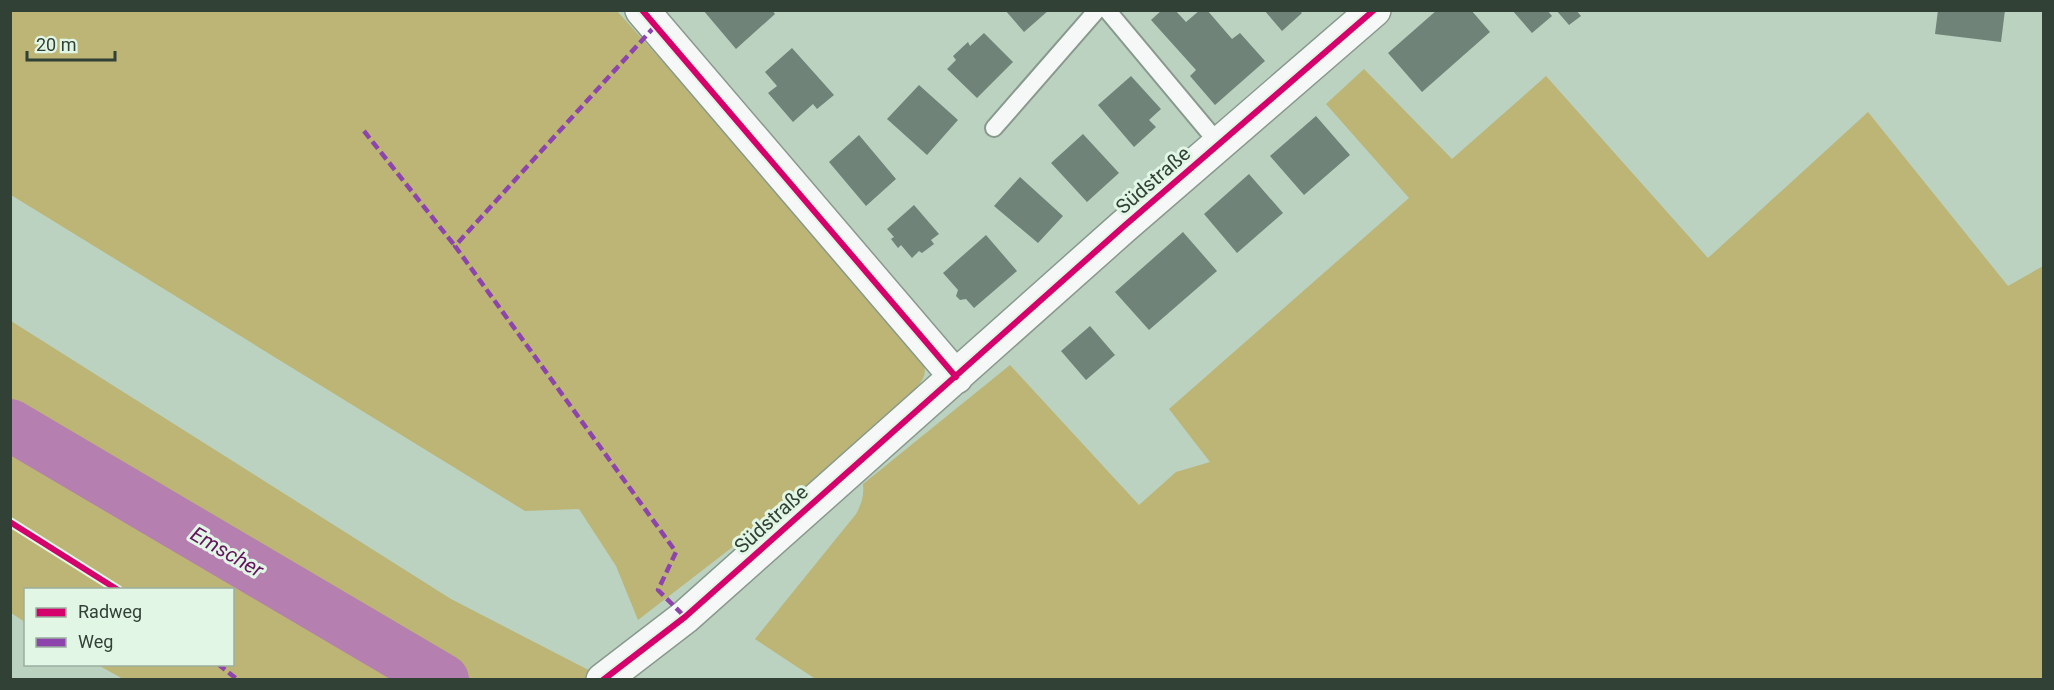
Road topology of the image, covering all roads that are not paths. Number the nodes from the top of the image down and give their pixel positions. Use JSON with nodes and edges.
{"nodes":[{"id":1,"x":642,"y":10,"type":"edge"},
{"id":2,"x":1097,"y":10,"type":"edge"},
{"id":3,"x":1107,"y":10,"type":"edge"},
{"id":4,"x":1374,"y":10,"type":"edge"},
{"id":5,"x":994,"y":128,"type":"dead end"},
{"id":6,"x":1220,"y":144,"type":"junction"},
{"id":7,"x":956,"y":377,"type":"junction"},
{"id":8,"x":603,"y":680,"type":"edge"}],
"edges":[{"from":1,"to":7,"type":"street"},
{"from":2,"to":5,"type":"lane"},
{"from":3,"to":6,"type":"lane"},
{"from":4,"to":6,"type":"street","name":"Südstraße"},
{"from":6,"to":7,"type":"street","name":"Südstraße"},
{"from":7,"to":8,"type":"street","name":"Südstraße"}]}
